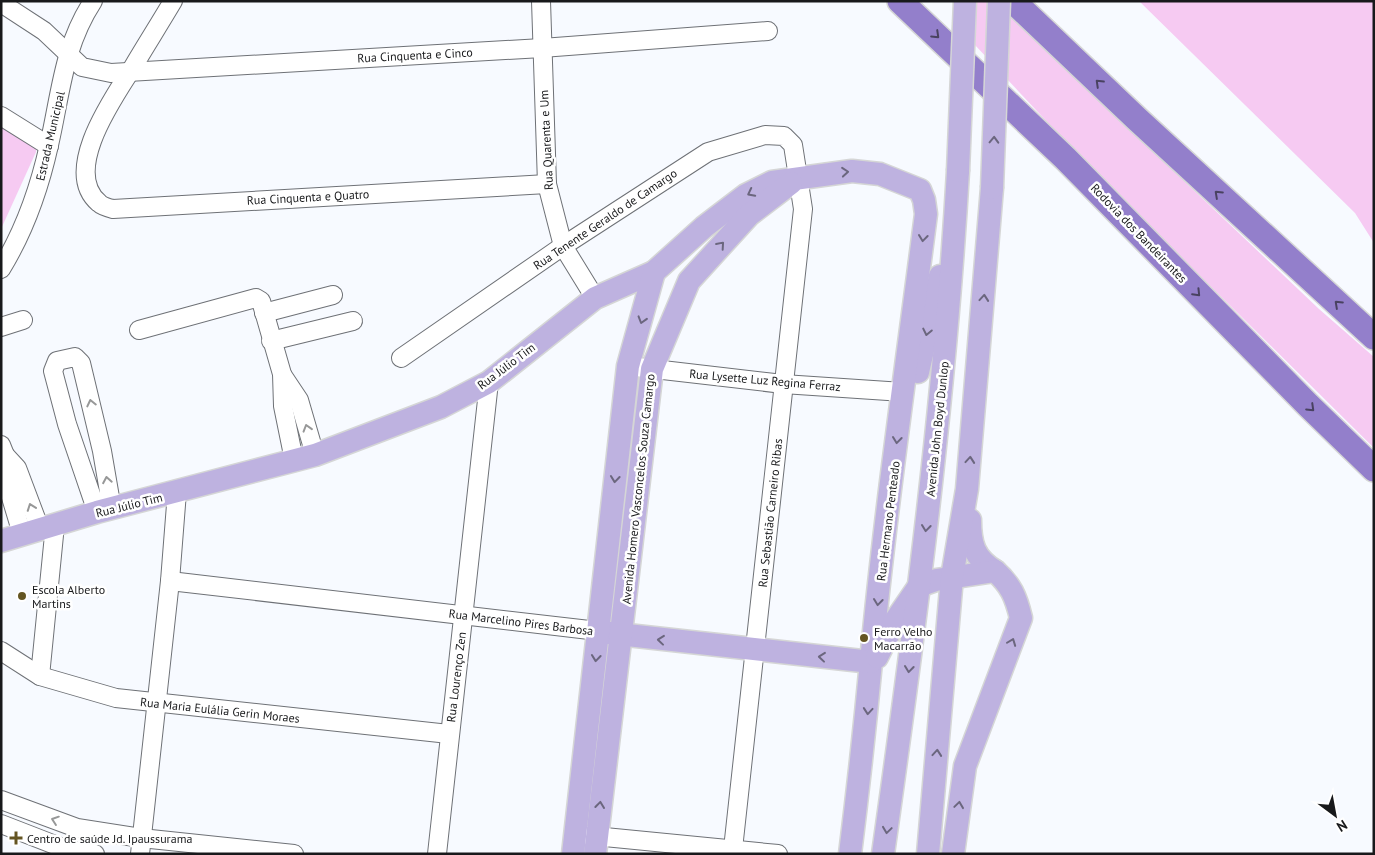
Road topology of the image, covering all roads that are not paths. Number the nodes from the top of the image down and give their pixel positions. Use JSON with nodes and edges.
{"nodes":[{"id":1,"x":94,"y":1,"type":"edge"},
{"id":2,"x":173,"y":1,"type":"edge"},
{"id":3,"x":541,"y":1,"type":"edge"},
{"id":4,"x":900,"y":1,"type":"edge"},
{"id":5,"x":965,"y":1,"type":"edge"},
{"id":6,"x":999,"y":1,"type":"edge"},
{"id":7,"x":1013,"y":1,"type":"edge"},
{"id":8,"x":1,"y":3,"type":"edge"},
{"id":9,"x":768,"y":31,"type":"dead end"},
{"id":10,"x":542,"y":48,"type":"junction"},
{"id":11,"x":68,"y":52,"type":"junction"},
{"id":12,"x":131,"y":70,"type":"junction"},
{"id":13,"x":1,"y":116,"type":"edge"},
{"id":14,"x":49,"y":146,"type":"junction"},
{"id":15,"x":797,"y":177,"type":"junction"},
{"id":16,"x":547,"y":184,"type":"junction"},
{"id":17,"x":920,"y":190,"type":"joint"},
{"id":18,"x":563,"y":246,"type":"junction"},
{"id":19,"x":953,"y":253,"type":"junction"},
{"id":20,"x":1,"y":269,"type":"edge"},
{"id":21,"x":654,"y":272,"type":"junction"},
{"id":22,"x":689,"y":281,"type":"junction"},
{"id":23,"x":333,"y":294,"type":"dead end"},
{"id":24,"x":595,"y":298,"type":"junction"},
{"id":25,"x":264,"y":313,"type":"junction"},
{"id":26,"x":23,"y":320,"type":"dead end"},
{"id":27,"x":353,"y":321,"type":"dead end"},
{"id":28,"x":1,"y":327,"type":"edge"},
{"id":29,"x":139,"y":330,"type":"dead end"},
{"id":30,"x":1374,"y":337,"type":"edge"},
{"id":31,"x":271,"y":341,"type":"junction"},
{"id":32,"x":401,"y":358,"type":"dead end"},
{"id":33,"x":628,"y":366,"type":"junction"},
{"id":34,"x":652,"y":369,"type":"junction"},
{"id":35,"x":489,"y":382,"type":"junction"},
{"id":36,"x":783,"y":384,"type":"junction"},
{"id":37,"x":903,"y":392,"type":"junction"},
{"id":38,"x":3,"y":450,"type":"edge"},
{"id":39,"x":305,"y":458,"type":"junction"},
{"id":40,"x":1374,"y":469,"type":"edge"},
{"id":41,"x":967,"y":489,"type":"junction"},
{"id":42,"x":177,"y":492,"type":"junction"},
{"id":43,"x":104,"y":510,"type":"junction"},
{"id":44,"x":29,"y":532,"type":"edge"},
{"id":45,"x":994,"y":572,"type":"junction"},
{"id":46,"x":952,"y":577,"type":"junction"},
{"id":47,"x":170,"y":581,"type":"junction"},
{"id":48,"x":919,"y":586,"type":"junction"},
{"id":49,"x":464,"y":616,"type":"junction"},
{"id":50,"x":598,"y":631,"type":"junction"},
{"id":51,"x":622,"y":636,"type":"junction"},
{"id":52,"x":756,"y":650,"type":"junction"},
{"id":53,"x":1,"y":651,"type":"edge"},
{"id":54,"x":871,"y":662,"type":"junction"},
{"id":55,"x":40,"y":676,"type":"junction"},
{"id":56,"x":157,"y":704,"type":"junction"},
{"id":57,"x":449,"y":734,"type":"junction"},
{"id":58,"x":934,"y":781,"type":"junction"},
{"id":59,"x":1,"y":800,"type":"edge"},
{"id":60,"x":1,"y":824,"type":"edge"},
{"id":61,"x":585,"y":845,"type":"edge"},
{"id":62,"x":140,"y":846,"type":"edge"},
{"id":63,"x":733,"y":849,"type":"junction"},
{"id":64,"x":68,"y":850,"type":"junction"},
{"id":65,"x":41,"y":854,"type":"edge"},
{"id":66,"x":95,"y":854,"type":"edge"},
{"id":67,"x":294,"y":854,"type":"edge"},
{"id":68,"x":437,"y":854,"type":"edge"},
{"id":69,"x":778,"y":854,"type":"edge"},
{"id":70,"x":850,"y":854,"type":"edge"},
{"id":71,"x":883,"y":854,"type":"edge"},
{"id":72,"x":928,"y":854,"type":"edge"},
{"id":73,"x":951,"y":854,"type":"edge"}],
"edges":[{"from":1,"to":11,"type":"street","name":"Estrada Municipal"},
{"from":2,"to":12,"type":"street"},
{"from":3,"to":10,"type":"street","name":"Rua Quarenta e Um"},
{"from":4,"to":40,"type":"highway","name":"Rodovia dos Bandeirantes","one_way":true},
{"from":5,"to":19,"type":"main road","name":"Avenida John Boyd Dunlop","bridge":true},
{"from":41,"to":6,"type":"main road","one_way":true,"bridge":true},
{"from":30,"to":7,"type":"highway","one_way":true},
{"from":8,"to":11,"type":"street","name":"Rua Cinquenta e Cinco"},
{"from":9,"to":10,"type":"street","name":"Rua Cinquenta e Cinco"},
{"from":10,"to":12,"type":"street","name":"Rua Cinquenta e Cinco"},
{"from":10,"to":16,"type":"street","name":"Rua Quarenta e Um"},
{"from":11,"to":12,"type":"street","name":"Rua Cinquenta e Cinco"},
{"from":11,"to":14,"type":"street","name":"Estrada Municipal"},
{"from":12,"to":16,"type":"street","name":"Rua Cinquenta e Quatro"},
{"from":13,"to":14,"type":"street"},
{"from":14,"to":20,"type":"street","name":"Estrada Municipal"},
{"from":15,"to":17,"type":"main road","name":"Rua Júlio Tim","one_way":true},
{"from":15,"to":18,"type":"street","name":"Rua Tenente Geraldo de Camargo"},
{"from":15,"to":21,"type":"main road","name":"Rua Júlio Tim","one_way":true},
{"from":22,"to":15,"type":"main road","name":"Avenida Homero Vasconcelos Souza Camargo","one_way":true},
{"from":15,"to":36,"type":"street","name":"Rua Sebastião Carneiro Ribas"},
{"from":16,"to":18,"type":"street","name":"Rua Quarenta e Um"},
{"from":17,"to":37,"type":"main road","name":"Rua Hermano Penteado","one_way":true},
{"from":18,"to":24,"type":"street","name":"Rua Quarenta e Um"},
{"from":18,"to":32,"type":"street","name":"Rua Tenente Geraldo de Camargo"},
{"from":19,"to":37,"type":"main road","one_way":true},
{"from":19,"to":48,"type":"main road","name":"Avenida John Boyd Dunlop","one_way":true},
{"from":21,"to":22,"type":"main road"},
{"from":21,"to":24,"type":"main road","name":"Rua Júlio Tim"},
{"from":21,"to":33,"type":"main road","name":"Avenida Homero Vasconcelos Souza Camargo","one_way":true},
{"from":22,"to":34,"type":"main road","name":"Avenida Homero Vasconcelos Souza Camargo"},
{"from":23,"to":25,"type":"street"},
{"from":24,"to":35,"type":"main road","name":"Rua Júlio Tim"},
{"from":25,"to":29,"type":"street"},
{"from":25,"to":31,"type":"street"},
{"from":26,"to":28,"type":"street"},
{"from":27,"to":31,"type":"street"},
{"from":31,"to":39,"type":"street"},
{"from":33,"to":34,"type":"street","name":"Rua Lysette Luz Regina Ferraz"},
{"from":33,"to":50,"type":"main road","name":"Avenida Homero Vasconcelos Souza Camargo","one_way":true},
{"from":34,"to":36,"type":"street","name":"Rua Lysette Luz Regina Ferraz"},
{"from":34,"to":51,"type":"main road","name":"Avenida Homero Vasconcelos Souza Camargo"},
{"from":35,"to":39,"type":"main road","name":"Rua Júlio Tim"},
{"from":35,"to":49,"type":"street","name":"Rua Lourenço Zen"},
{"from":36,"to":37,"type":"street","name":"Rua Lysette Luz Regina Ferraz"},
{"from":36,"to":52,"type":"street","name":"Rua Sebastião Carneiro Ribas"},
{"from":37,"to":54,"type":"main road","name":"Rua Hermano Penteado","one_way":true},
{"from":38,"to":44,"type":"street"},
{"from":39,"to":42,"type":"main road","name":"Rua Júlio Tim"},
{"from":41,"to":45,"type":"main road"},
{"from":41,"to":46,"type":"main road"},
{"from":42,"to":43,"type":"main road","name":"Rua Júlio Tim"},
{"from":42,"to":47,"type":"street"},
{"from":43,"to":43,"type":"street","one_way":true},
{"from":43,"to":44,"type":"main road","name":"Rua Júlio Tim"},
{"from":44,"to":55,"type":"street"},
{"from":45,"to":46,"type":"main road"},
{"from":73,"to":45,"type":"main road","one_way":true},
{"from":46,"to":48,"type":"main road"},
{"from":58,"to":46,"type":"main road","one_way":true},
{"from":47,"to":49,"type":"street","name":"Rua Marcelino Pires Barbosa"},
{"from":47,"to":56,"type":"street"},
{"from":48,"to":54,"type":"main road"},
{"from":48,"to":71,"type":"main road","name":"Avenida John Boyd Dunlop","one_way":true},
{"from":49,"to":50,"type":"street","name":"Rua Marcelino Pires Barbosa"},
{"from":49,"to":57,"type":"street","name":"Rua Lourenço Zen"},
{"from":50,"to":51,"type":"main road","name":"Rua Marcelino Pires Barbosa"},
{"from":50,"to":61,"type":"main road","name":"Avenida Homero Vasconcelos Souza Camargo","one_way":true},
{"from":52,"to":51,"type":"main road","name":"Rua Marcelino Pires Barbosa","one_way":true},
{"from":61,"to":51,"type":"main road","name":"Avenida Homero Vasconcelos Souza Camargo","one_way":true},
{"from":54,"to":52,"type":"main road","name":"Rua Marcelino Pires Barbosa","one_way":true},
{"from":52,"to":63,"type":"street","name":"Rua Sebastião Carneiro Ribas"},
{"from":53,"to":55,"type":"street","name":"Rua Maria Eulália Gerin Moraes"},
{"from":54,"to":70,"type":"main road","name":"Rua Hermano Penteado","one_way":true},
{"from":55,"to":56,"type":"street","name":"Rua Maria Eulália Gerin Moraes"},
{"from":56,"to":57,"type":"street","name":"Rua Maria Eulália Gerin Moraes"},
{"from":56,"to":62,"type":"street"},
{"from":57,"to":68,"type":"street","name":"Rua Lourenço Zen"},
{"from":58,"to":72,"type":"main road"},
{"from":58,"to":73,"type":"main road"},
{"from":62,"to":59,"type":"street","one_way":true},
{"from":60,"to":64,"type":"street"},
{"from":61,"to":63,"type":"street"},
{"from":62,"to":67,"type":"street"},
{"from":63,"to":69,"type":"street"},
{"from":64,"to":65,"type":"street"},
{"from":64,"to":66,"type":"street"}]}
